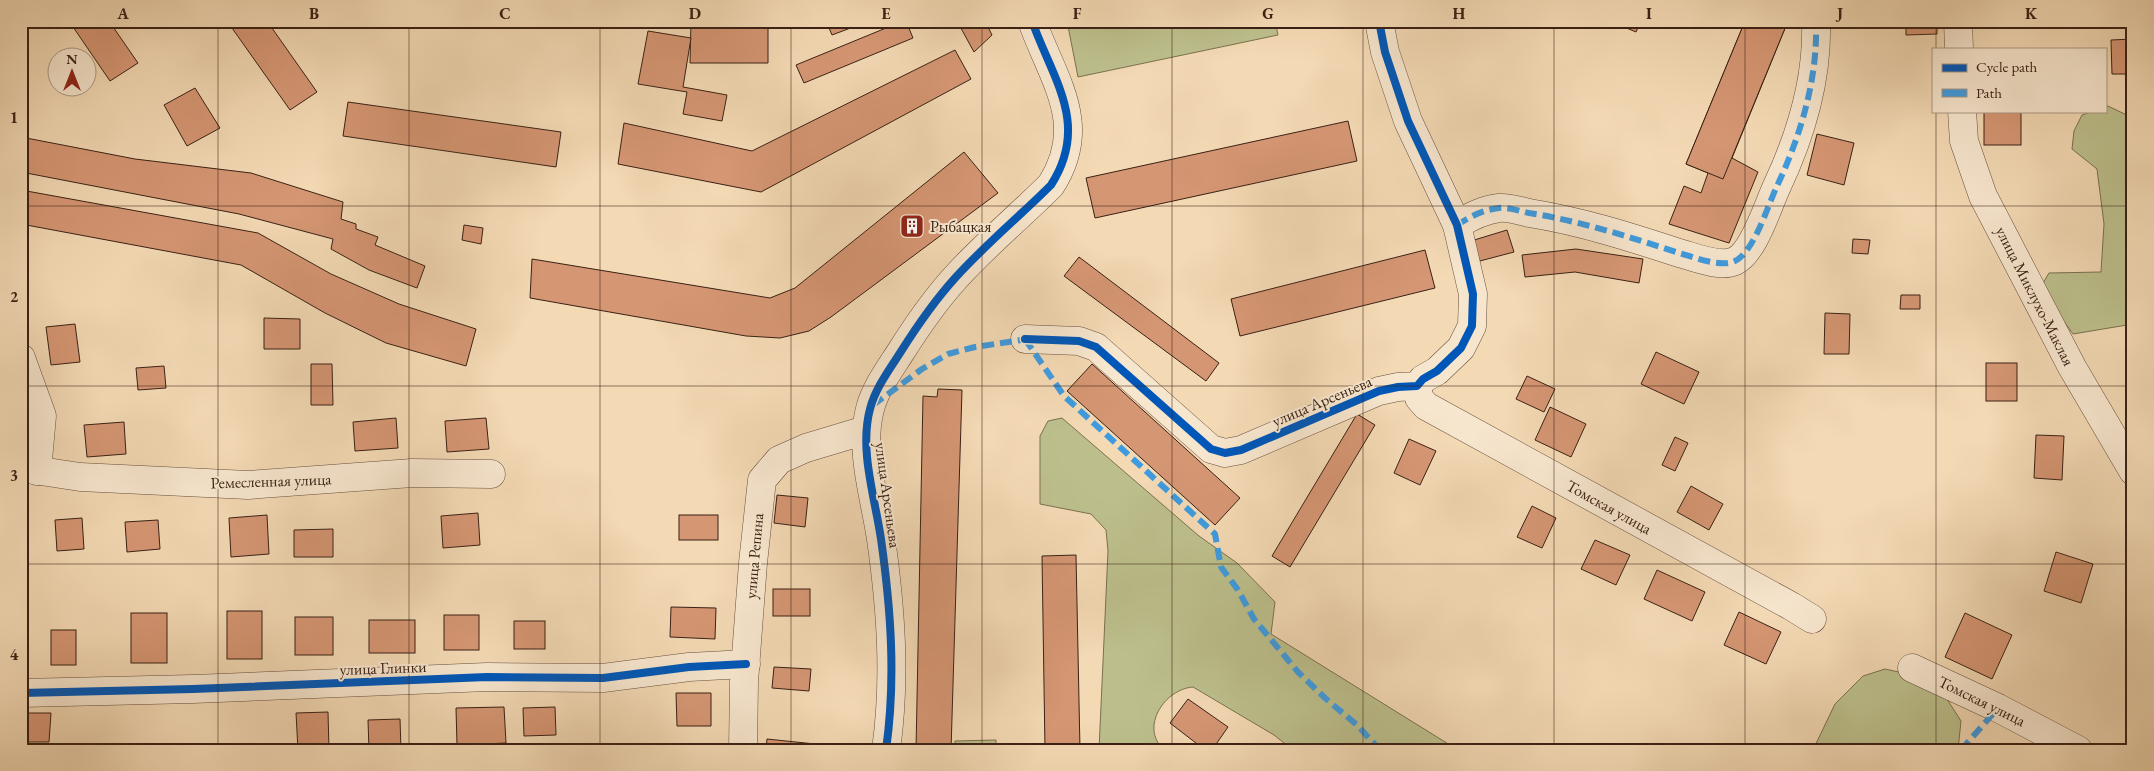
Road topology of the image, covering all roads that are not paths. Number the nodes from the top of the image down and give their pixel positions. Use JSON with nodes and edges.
{"nodes":[{"id":1,"x":1032,"y":21,"type":"edge"},
{"id":2,"x":1379,"y":21,"type":"edge"},
{"id":3,"x":1816,"y":21,"type":"edge"},
{"id":4,"x":1958,"y":21,"type":"edge"},
{"id":5,"x":1959,"y":48,"type":"edge"},
{"id":6,"x":1962,"y":112,"type":"edge"},
{"id":7,"x":1457,"y":225,"type":"junction"},
{"id":8,"x":1025,"y":338,"type":"dead end"},
{"id":9,"x":21,"y":358,"type":"edge"},
{"id":10,"x":1417,"y":386,"type":"junction"},
{"id":11,"x":866,"y":430,"type":"junction"},
{"id":12,"x":29,"y":470,"type":"edge"},
{"id":13,"x":2133,"y":471,"type":"edge"},
{"id":14,"x":491,"y":474,"type":"dead end"},
{"id":15,"x":1812,"y":619,"type":"dead end"},
{"id":16,"x":746,"y":664,"type":"junction"},
{"id":17,"x":1912,"y":668,"type":"dead end"},
{"id":18,"x":21,"y":693,"type":"edge"},
{"id":19,"x":743,"y":750,"type":"edge"},
{"id":20,"x":886,"y":750,"type":"edge"},
{"id":21,"x":2078,"y":750,"type":"edge"}],
"edges":[{"from":1,"to":11,"type":"street","name":"улица Арсеньева"},
{"from":2,"to":7,"type":"street"},
{"from":3,"to":7,"type":"street"},
{"from":4,"to":5,"type":"street"},
{"from":6,"to":13,"type":"street","name":"улица Миклухо-Маклая"},
{"from":7,"to":10,"type":"street"},
{"from":8,"to":10,"type":"street","name":"улица Арсеньева"},
{"from":9,"to":12,"type":"street"},
{"from":10,"to":15,"type":"street","name":"Томская улица"},
{"from":11,"to":16,"type":"street","name":"улица Репина"},
{"from":11,"to":20,"type":"street","name":"улица Арсеньева"},
{"from":12,"to":14,"type":"street","name":"Ремесленная улица"},
{"from":16,"to":18,"type":"street","name":"улица Глинки"},
{"from":16,"to":19,"type":"street","name":"улица Репина"},
{"from":17,"to":21,"type":"street","name":"Томская улица"}]}
